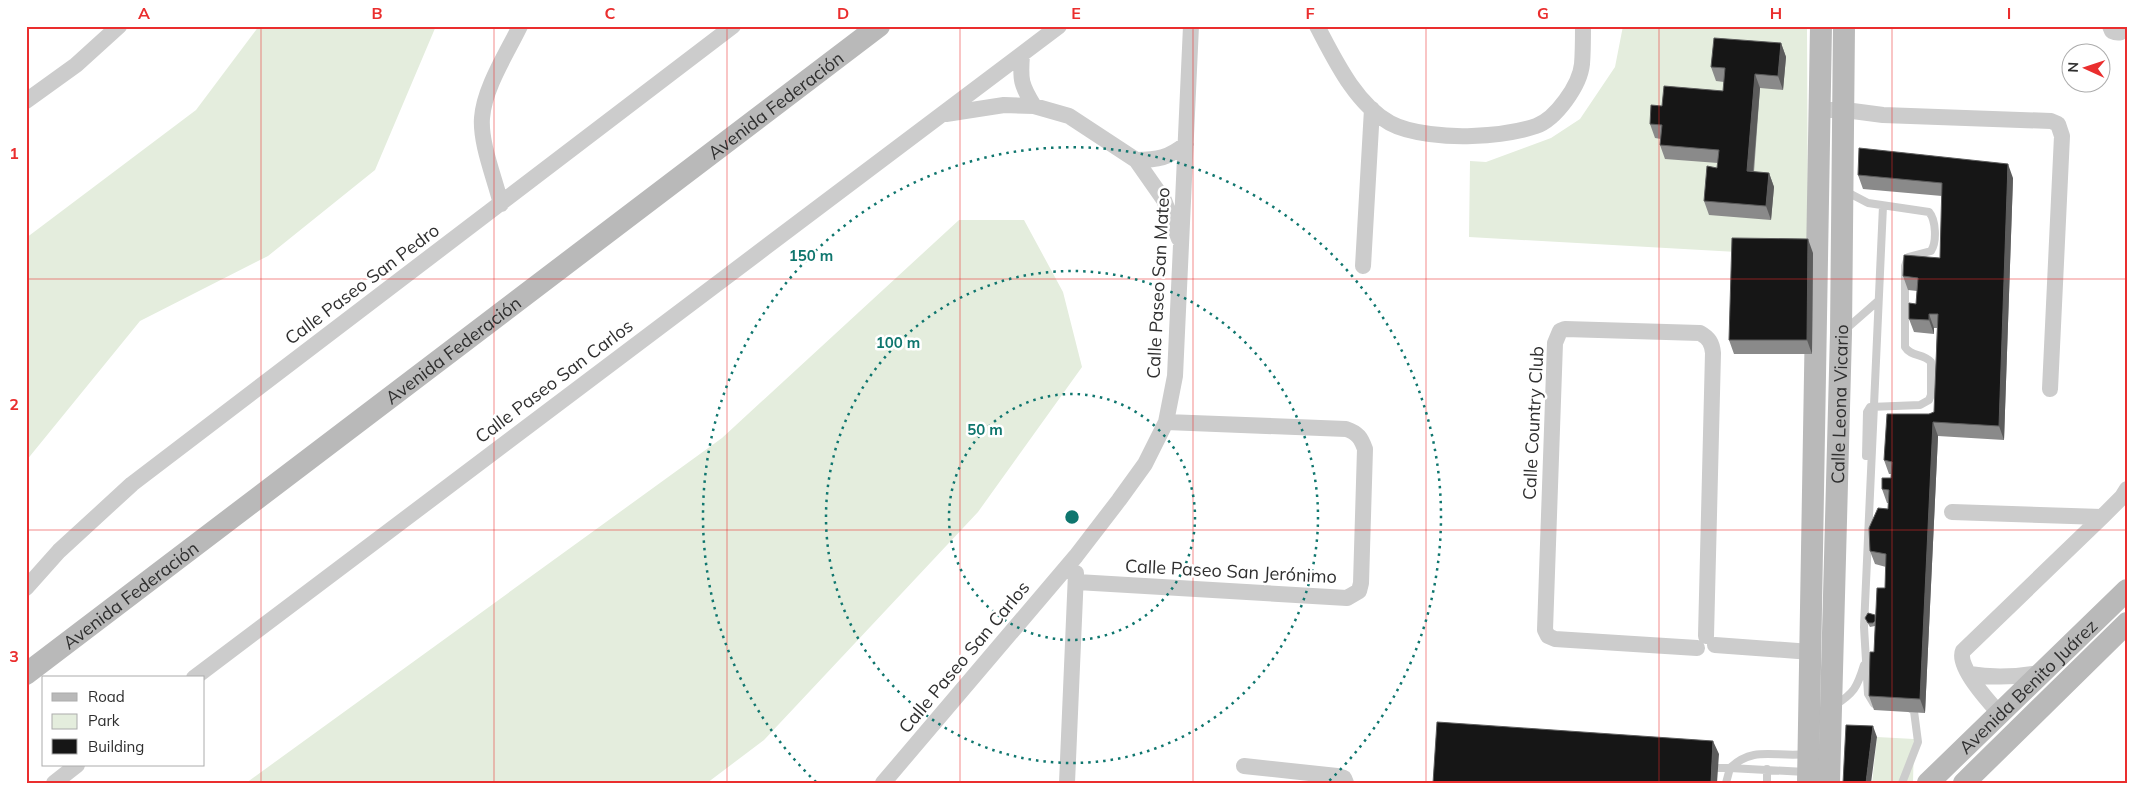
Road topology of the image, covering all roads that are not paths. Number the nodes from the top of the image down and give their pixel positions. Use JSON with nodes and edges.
{"nodes":[{"id":1,"x":520,"y":26,"type":"edge"},
{"id":2,"x":733,"y":26,"type":"edge"},
{"id":3,"x":879,"y":26,"type":"edge"},
{"id":4,"x":1059,"y":26,"type":"edge"},
{"id":5,"x":1191,"y":26,"type":"edge"},
{"id":6,"x":1317,"y":26,"type":"edge"},
{"id":7,"x":1583,"y":26,"type":"edge"},
{"id":8,"x":1821,"y":26,"type":"edge"},
{"id":9,"x":1844,"y":26,"type":"edge"},
{"id":10,"x":2110,"y":26,"type":"edge"},
{"id":11,"x":2126,"y":26,"type":"edge"},
{"id":12,"x":114,"y":28,"type":"edge"},
{"id":13,"x":1022,"y":55,"type":"junction"},
{"id":14,"x":26,"y":101,"type":"edge"},
{"id":15,"x":1034,"y":106,"type":"junction"},
{"id":16,"x":1372,"y":109,"type":"junction"},
{"id":17,"x":1821,"y":110,"type":"junction"},
{"id":18,"x":1845,"y":110,"type":"junction"},
{"id":19,"x":939,"y":116,"type":"junction"},
{"id":20,"x":1186,"y":144,"type":"junction"},
{"id":21,"x":1136,"y":160,"type":"junction"},
{"id":22,"x":1843,"y":190,"type":"junction"},
{"id":23,"x":501,"y":204,"type":"junction"},
{"id":24,"x":1883,"y":206,"type":"junction"},
{"id":25,"x":1181,"y":244,"type":"junction"},
{"id":26,"x":1363,"y":266,"type":"dead end"},
{"id":27,"x":1878,"y":301,"type":"junction"},
{"id":28,"x":1841,"y":333,"type":"junction"},
{"id":29,"x":2050,"y":390,"type":"dead end"},
{"id":30,"x":1874,"y":406,"type":"junction"},
{"id":31,"x":1826,"y":415,"type":"junction"},
{"id":32,"x":1166,"y":422,"type":"junction"},
{"id":33,"x":1866,"y":456,"type":"dead end"},
{"id":34,"x":2127,"y":489,"type":"edge"},
{"id":35,"x":1952,"y":512,"type":"dead end"},
{"id":36,"x":2102,"y":517,"type":"junction"},
{"id":37,"x":1076,"y":556,"type":"junction"},
{"id":38,"x":1077,"y":582,"type":"junction"},
{"id":39,"x":26,"y":588,"type":"edge"},
{"id":40,"x":2127,"y":590,"type":"edge"},
{"id":41,"x":2127,"y":623,"type":"edge"},
{"id":42,"x":1706,"y":643,"type":"junction"},
{"id":43,"x":1811,"y":652,"type":"junction"},
{"id":44,"x":1866,"y":659,"type":"junction"},
{"id":45,"x":2044,"y":672,"type":"junction"},
{"id":46,"x":26,"y":674,"type":"edge"},
{"id":47,"x":1969,"y":674,"type":"junction"},
{"id":48,"x":197,"y":676,"type":"edge"},
{"id":49,"x":1891,"y":706,"type":"edge"},
{"id":50,"x":1900,"y":706,"type":"edge"},
{"id":51,"x":1831,"y":708,"type":"junction"},
{"id":52,"x":1999,"y":714,"type":"junction"},
{"id":53,"x":77,"y":766,"type":"edge"},
{"id":54,"x":1244,"y":766,"type":"dead end"},
{"id":55,"x":1718,"y":768,"type":"dead end"},
{"id":56,"x":1730,"y":768,"type":"junction"},
{"id":57,"x":1767,"y":769,"type":"junction"},
{"id":58,"x":1808,"y":770,"type":"edge"},
{"id":59,"x":54,"y":783,"type":"edge"},
{"id":60,"x":883,"y":783,"type":"edge"},
{"id":61,"x":1067,"y":783,"type":"edge"},
{"id":62,"x":1346,"y":783,"type":"edge"},
{"id":63,"x":1726,"y":783,"type":"edge"},
{"id":64,"x":1766,"y":783,"type":"edge"},
{"id":65,"x":1829,"y":783,"type":"edge"},
{"id":66,"x":1902,"y":783,"type":"edge"},
{"id":67,"x":1928,"y":783,"type":"edge"},
{"id":68,"x":1964,"y":783,"type":"edge"}],
"edges":[{"from":1,"to":23,"type":"street"},
{"from":2,"to":23,"type":"street","name":"Calle Paseo San Pedro"},
{"from":3,"to":46,"type":"main road","name":"Avenida Federación"},
{"from":4,"to":13,"type":"street","name":"Calle Paseo San Carlos"},
{"from":5,"to":20,"type":"street","name":"Calle Paseo San Mateo"},
{"from":6,"to":16,"type":"street"},
{"from":7,"to":16,"type":"street"},
{"from":8,"to":17,"type":"main road","name":"Calle Leona Vicario"},
{"from":9,"to":18,"type":"main road","name":"Calle Leona Vicario"},
{"from":10,"to":11,"type":"street"},
{"from":12,"to":14,"type":"street"},
{"from":13,"to":15,"type":"street"},
{"from":13,"to":19,"type":"street","name":"Calle Paseo San Carlos"},
{"from":15,"to":19,"type":"street","name":"Calle Paseo San Carlos"},
{"from":15,"to":21,"type":"street","name":"Calle Paseo San Carlos"},
{"from":16,"to":26,"type":"street"},
{"from":17,"to":18,"type":"street"},
{"from":17,"to":31,"type":"main road","name":"Calle Leona Vicario"},
{"from":18,"to":22,"type":"main road","name":"Calle Leona Vicario"},
{"from":18,"to":29,"type":"street"},
{"from":19,"to":48,"type":"street","name":"Calle Paseo San Carlos"},
{"from":20,"to":21,"type":"street"},
{"from":20,"to":25,"type":"street","name":"Calle Paseo San Mateo"},
{"from":21,"to":25,"type":"street","name":"Calle Paseo San Carlos"},
{"from":22,"to":24,"type":"lane"},
{"from":22,"to":28,"type":"main road","name":"Calle Leona Vicario"},
{"from":23,"to":39,"type":"street","name":"Calle Paseo San Pedro"},
{"from":24,"to":27,"type":"lane"},
{"from":24,"to":30,"type":"lane"},
{"from":25,"to":32,"type":"street","name":"Calle Paseo San Mateo"},
{"from":27,"to":28,"type":"lane"},
{"from":27,"to":30,"type":"lane"},
{"from":28,"to":31,"type":"main road","name":"Calle Leona Vicario"},
{"from":30,"to":33,"type":"lane"},
{"from":30,"to":44,"type":"lane"},
{"from":31,"to":43,"type":"main road","name":"Calle Leona Vicario"},
{"from":31,"to":51,"type":"main road","name":"Calle Leona Vicario"},
{"from":32,"to":37,"type":"street","name":"Calle Paseo San Mateo"},
{"from":32,"to":38,"type":"street","name":"Calle Paseo San Jerónimo"},
{"from":34,"to":36,"type":"street"},
{"from":35,"to":36,"type":"street"},
{"from":36,"to":47,"type":"street"},
{"from":37,"to":38,"type":"street"},
{"from":37,"to":60,"type":"street","name":"Calle Paseo San Carlos"},
{"from":38,"to":61,"type":"street"},
{"from":40,"to":45,"type":"main road","name":"Avenida Benito Juárez"},
{"from":41,"to":68,"type":"main road","name":"Avenida Benito Juárez"},
{"from":42,"to":42,"type":"street","name":"Calle Country Club"},
{"from":42,"to":43,"type":"street","name":"Calle Country Club"},
{"from":43,"to":58,"type":"main road","name":"Calle Leona Vicario"},
{"from":44,"to":49,"type":"lane"},
{"from":44,"to":51,"type":"lane"},
{"from":45,"to":47,"type":"street"},
{"from":45,"to":52,"type":"main road","name":"Avenida Benito Juárez"},
{"from":47,"to":52,"type":"street"},
{"from":50,"to":66,"type":"lane"},
{"from":51,"to":65,"type":"main road","name":"Calle Leona Vicario"},
{"from":52,"to":67,"type":"main road","name":"Avenida Benito Juárez"},
{"from":53,"to":59,"type":"street"},
{"from":54,"to":62,"type":"street"},
{"from":55,"to":56,"type":"lane"},
{"from":56,"to":57,"type":"lane"},
{"from":56,"to":58,"type":"lane"},
{"from":56,"to":63,"type":"lane"},
{"from":57,"to":58,"type":"lane"},
{"from":57,"to":64,"type":"lane"}]}
